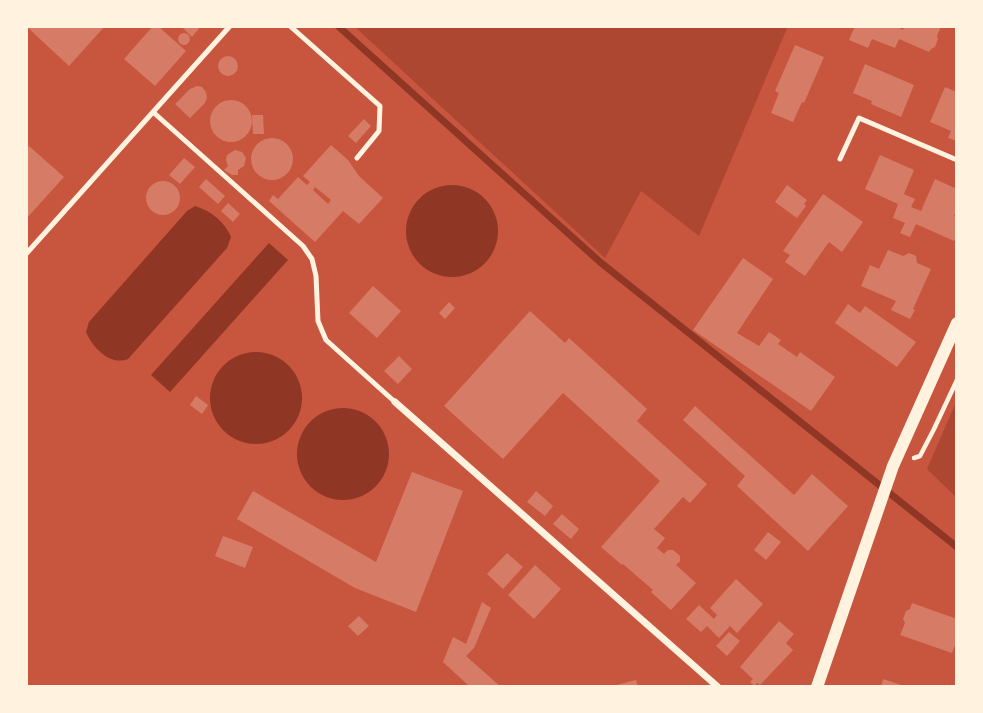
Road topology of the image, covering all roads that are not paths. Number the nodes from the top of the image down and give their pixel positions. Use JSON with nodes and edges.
{"nodes":[{"id":1,"x":230,"y":26,"type":"edge"},
{"id":2,"x":290,"y":26,"type":"edge"},
{"id":3,"x":153,"y":112,"type":"junction"},
{"id":4,"x":357,"y":158,"type":"dead end"},
{"id":5,"x":840,"y":159,"type":"dead end"},
{"id":6,"x":957,"y":160,"type":"edge"},
{"id":7,"x":26,"y":254,"type":"edge"},
{"id":8,"x":957,"y":323,"type":"edge"},
{"id":9,"x":395,"y":402,"type":"joint"},
{"id":10,"x":718,"y":687,"type":"edge"},
{"id":11,"x":817,"y":687,"type":"edge"}],
"edges":[{"from":1,"to":3,"type":"lane"},
{"from":2,"to":4,"type":"lane"},
{"from":3,"to":7,"type":"lane"},
{"from":3,"to":9,"type":"lane"},
{"from":5,"to":6,"type":"lane"},
{"from":8,"to":11,"type":"street"},
{"from":9,"to":10,"type":"street"}]}
